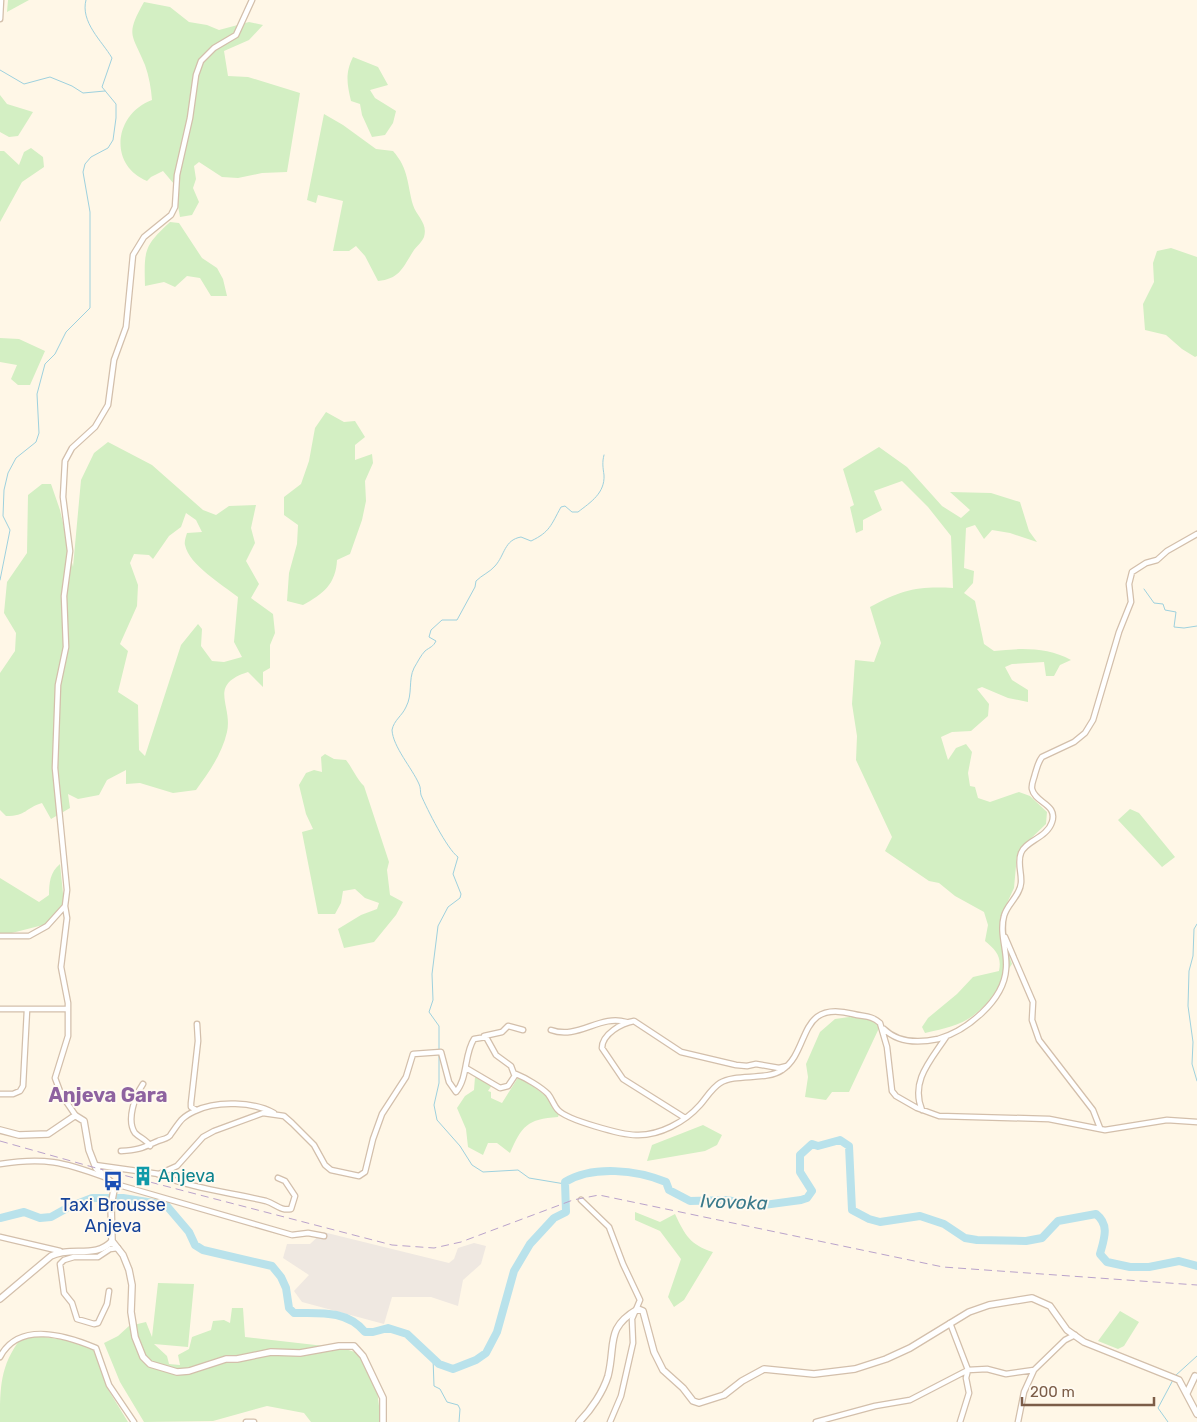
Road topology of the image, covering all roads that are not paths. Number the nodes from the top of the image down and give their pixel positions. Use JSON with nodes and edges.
{"nodes":[{"id":1,"x":1,"y":0,"type":"edge"},
{"id":2,"x":252,"y":0,"type":"edge"},
{"id":3,"x":0,"y":20,"type":"edge"},
{"id":4,"x":1197,"y":534,"type":"edge"},
{"id":5,"x":65,"y":906,"type":"junction"},
{"id":6,"x":1003,"y":931,"type":"junction"},
{"id":7,"x":0,"y":936,"type":"edge"},
{"id":8,"x":0,"y":1009,"type":"edge"},
{"id":9,"x":68,"y":1009,"type":"junction"},
{"id":10,"x":27,"y":1010,"type":"junction"},
{"id":11,"x":626,"y":1022,"type":"junction"},
{"id":12,"x":197,"y":1024,"type":"dead end"},
{"id":13,"x":883,"y":1028,"type":"junction"},
{"id":14,"x":523,"y":1030,"type":"dead end"},
{"id":15,"x":552,"y":1030,"type":"dead end"},
{"id":16,"x":483,"y":1036,"type":"junction"},
{"id":17,"x":947,"y":1036,"type":"junction"},
{"id":18,"x":788,"y":1066,"type":"junction"},
{"id":19,"x":466,"y":1068,"type":"junction"},
{"id":20,"x":514,"y":1074,"type":"junction"},
{"id":21,"x":143,"y":1084,"type":"dead end"},
{"id":22,"x":0,"y":1094,"type":"edge"},
{"id":23,"x":196,"y":1110,"type":"junction"},
{"id":24,"x":922,"y":1110,"type":"junction"},
{"id":25,"x":275,"y":1114,"type":"junction"},
{"id":26,"x":76,"y":1116,"type":"junction"},
{"id":27,"x":684,"y":1118,"type":"junction"},
{"id":28,"x":1197,"y":1122,"type":"edge"},
{"id":29,"x":1100,"y":1128,"type":"junction"},
{"id":30,"x":0,"y":1130,"type":"edge"},
{"id":31,"x":150,"y":1146,"type":"junction"},
{"id":32,"x":121,"y":1151,"type":"dead end"},
{"id":33,"x":0,"y":1164,"type":"edge"},
{"id":34,"x":95,"y":1165,"type":"junction"},
{"id":35,"x":157,"y":1174,"type":"junction"},
{"id":36,"x":105,"y":1178,"type":"junction"},
{"id":37,"x":278,"y":1178,"type":"dead end"},
{"id":38,"x":113,"y":1187,"type":"junction"},
{"id":39,"x":581,"y":1200,"type":"dead end"},
{"id":40,"x":324,"y":1236,"type":"dead end"},
{"id":41,"x":0,"y":1238,"type":"edge"},
{"id":42,"x":112,"y":1241,"type":"junction"},
{"id":43,"x":118,"y":1248,"type":"junction"},
{"id":44,"x":60,"y":1251,"type":"junction"},
{"id":45,"x":109,"y":1291,"type":"dead end"},
{"id":46,"x":0,"y":1300,"type":"edge"},
{"id":47,"x":638,"y":1309,"type":"junction"},
{"id":48,"x":950,"y":1323,"type":"junction"},
{"id":49,"x":1074,"y":1335,"type":"junction"},
{"id":50,"x":0,"y":1357,"type":"edge"},
{"id":51,"x":968,"y":1370,"type":"junction"},
{"id":52,"x":1034,"y":1370,"type":"junction"},
{"id":53,"x":1196,"y":1375,"type":"edge"},
{"id":54,"x":1180,"y":1381,"type":"junction"},
{"id":55,"x":1187,"y":1393,"type":"junction"},
{"id":56,"x":1197,"y":1414,"type":"edge"},
{"id":57,"x":134,"y":1422,"type":"edge"},
{"id":58,"x":246,"y":1422,"type":"edge"},
{"id":59,"x":254,"y":1422,"type":"edge"},
{"id":60,"x":382,"y":1422,"type":"edge"},
{"id":61,"x":579,"y":1422,"type":"edge"},
{"id":62,"x":610,"y":1422,"type":"edge"},
{"id":63,"x":816,"y":1422,"type":"edge"},
{"id":64,"x":960,"y":1422,"type":"edge"},
{"id":65,"x":1018,"y":1422,"type":"edge"}],
"edges":[{"from":1,"to":3,"type":"street"},
{"from":2,"to":5,"type":"street"},
{"from":4,"to":6,"type":"street"},
{"from":5,"to":7,"type":"street"},
{"from":5,"to":9,"type":"street"},
{"from":6,"to":17,"type":"street"},
{"from":6,"to":29,"type":"street"},
{"from":8,"to":10,"type":"street"},
{"from":9,"to":10,"type":"street"},
{"from":9,"to":26,"type":"street"},
{"from":10,"to":22,"type":"street"},
{"from":11,"to":15,"type":"street"},
{"from":11,"to":18,"type":"street"},
{"from":11,"to":27,"type":"street"},
{"from":12,"to":23,"type":"street"},
{"from":13,"to":17,"type":"street"},
{"from":13,"to":18,"type":"street"},
{"from":13,"to":24,"type":"street"},
{"from":14,"to":16,"type":"street"},
{"from":16,"to":19,"type":"street"},
{"from":16,"to":20,"type":"street"},
{"from":17,"to":24,"type":"street"},
{"from":18,"to":27,"type":"street"},
{"from":19,"to":20,"type":"street"},
{"from":19,"to":25,"type":"street"},
{"from":20,"to":27,"type":"street"},
{"from":21,"to":31,"type":"street"},
{"from":23,"to":25,"type":"street"},
{"from":23,"to":31,"type":"street"},
{"from":24,"to":29,"type":"street"},
{"from":25,"to":35,"type":"street"},
{"from":26,"to":30,"type":"street"},
{"from":26,"to":34,"type":"street"},
{"from":28,"to":29,"type":"street"},
{"from":31,"to":32,"type":"street"},
{"from":33,"to":36,"type":"street"},
{"from":34,"to":35,"type":"street"},
{"from":34,"to":36,"type":"street"},
{"from":35,"to":37,"type":"street"},
{"from":36,"to":38,"type":"street"},
{"from":38,"to":40,"type":"street"},
{"from":38,"to":42,"type":"street"},
{"from":39,"to":47,"type":"street"},
{"from":41,"to":44,"type":"street"},
{"from":42,"to":43,"type":"street"},
{"from":42,"to":44,"type":"street"},
{"from":43,"to":45,"type":"street"},
{"from":43,"to":60,"type":"street"},
{"from":44,"to":46,"type":"street"},
{"from":47,"to":48,"type":"street"},
{"from":47,"to":61,"type":"street"},
{"from":47,"to":62,"type":"street"},
{"from":48,"to":49,"type":"street"},
{"from":48,"to":51,"type":"street"},
{"from":49,"to":52,"type":"street"},
{"from":49,"to":54,"type":"street"},
{"from":50,"to":57,"type":"street"},
{"from":51,"to":52,"type":"street"},
{"from":51,"to":63,"type":"street"},
{"from":51,"to":64,"type":"street"},
{"from":52,"to":65,"type":"street"},
{"from":53,"to":54,"type":"street"},
{"from":53,"to":55,"type":"street"},
{"from":54,"to":55,"type":"street"},
{"from":55,"to":56,"type":"street"},
{"from":58,"to":59,"type":"street"}]}
